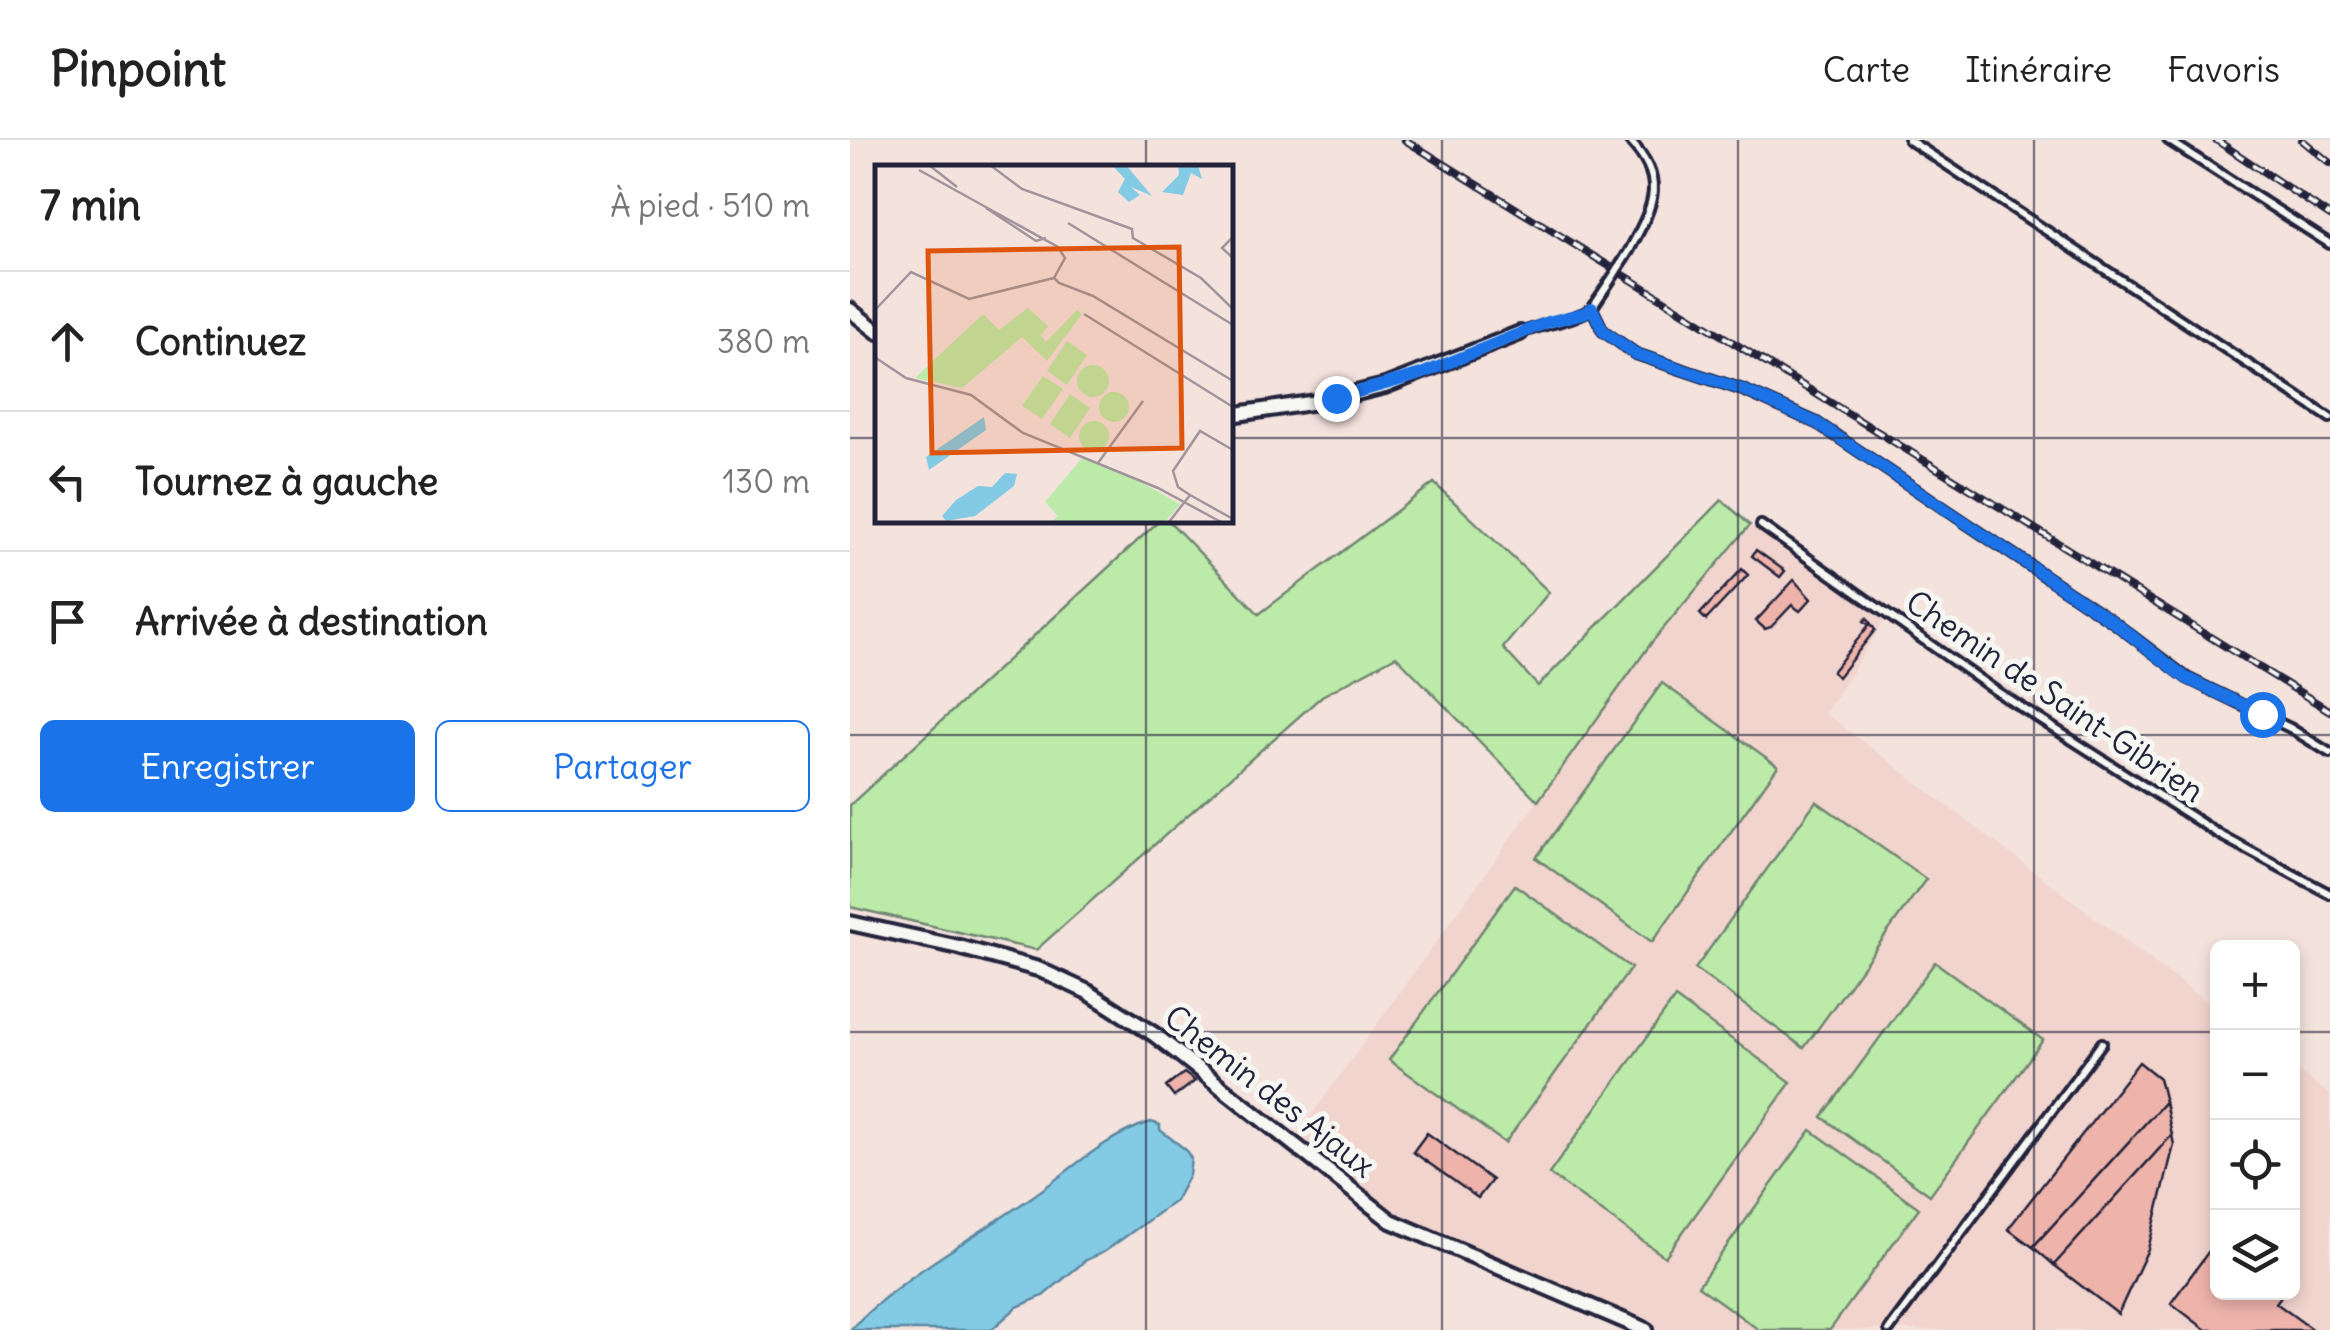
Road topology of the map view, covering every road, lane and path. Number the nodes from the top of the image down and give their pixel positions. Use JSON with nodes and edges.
{"nodes":[{"id":1,"x":1629,"y":140,"type":"edge"},
{"id":2,"x":1909,"y":140,"type":"edge"},
{"id":3,"x":2168,"y":140,"type":"edge"},
{"id":4,"x":2330,"y":244,"type":"edge"},
{"id":5,"x":1592,"y":308,"type":"junction"},
{"id":6,"x":850,"y":310,"type":"edge"},
{"id":7,"x":875,"y":330,"type":"edge"},
{"id":8,"x":1520,"y":333,"type":"joint"},
{"id":9,"x":1232,"y":415,"type":"edge"},
{"id":10,"x":2330,"y":418,"type":"edge"},
{"id":11,"x":1761,"y":526,"type":"dead end"},
{"id":12,"x":2330,"y":752,"type":"edge"},
{"id":13,"x":2330,"y":894,"type":"edge"},
{"id":14,"x":850,"y":923,"type":"edge"},
{"id":15,"x":2102,"y":1043,"type":"dead end"},
{"id":16,"x":1646,"y":1330,"type":"edge"},
{"id":17,"x":1889,"y":1330,"type":"edge"}],
"edges":[{"from":1,"to":5,"type":"lane","bridge":true},
{"from":2,"to":10,"type":"lane"},
{"from":3,"to":4,"type":"lane"},
{"from":5,"to":8,"type":"lane"},
{"from":5,"to":12,"type":"lane"},
{"from":6,"to":7,"type":"street"},
{"from":8,"to":9,"type":"street"},
{"from":11,"to":13,"type":"lane","name":"Chemin de Saint-Gibrien"},
{"from":14,"to":16,"type":"street","name":"Chemin des Ajaux"},
{"from":15,"to":17,"type":"lane"}]}
